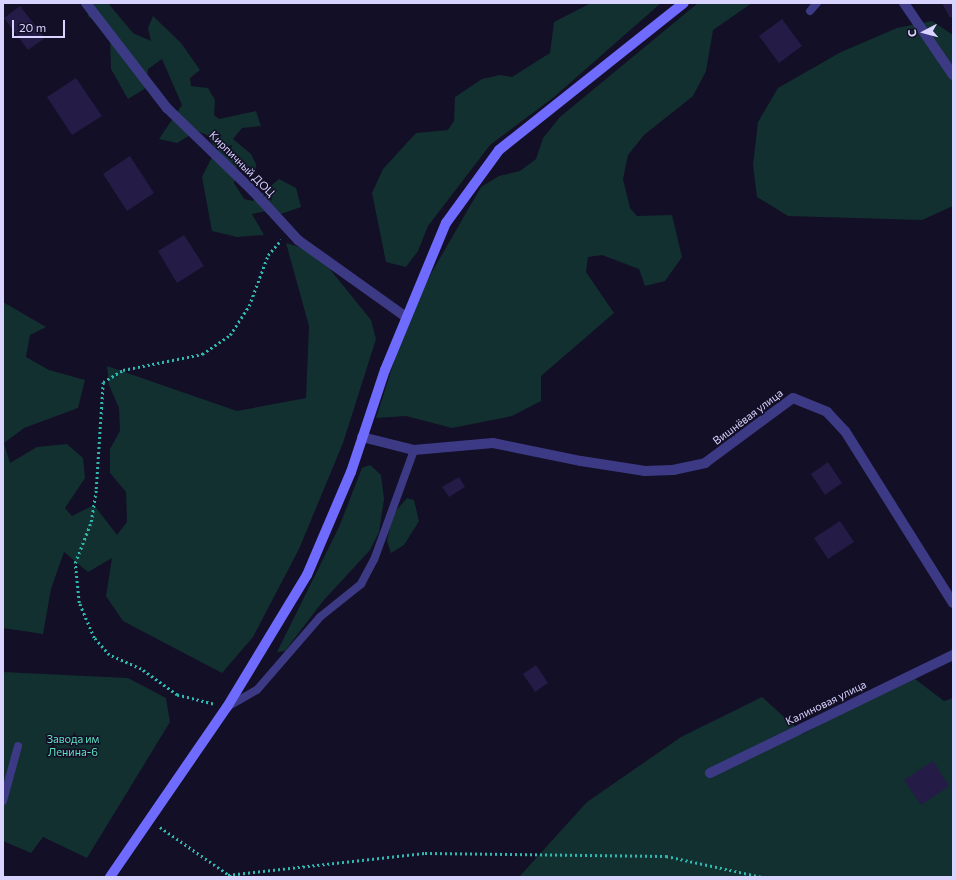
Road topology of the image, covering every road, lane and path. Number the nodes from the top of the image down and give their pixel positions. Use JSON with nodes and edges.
{"nodes":[{"id":1,"x":86,"y":3,"type":"edge"},
{"id":2,"x":684,"y":3,"type":"edge"},
{"id":3,"x":817,"y":3,"type":"edge"},
{"id":4,"x":904,"y":3,"type":"edge"},
{"id":5,"x":810,"y":11,"type":"dead end"},
{"id":6,"x":953,"y":75,"type":"edge"},
{"id":7,"x":290,"y":231,"type":"junction"},
{"id":8,"x":406,"y":317,"type":"junction"},
{"id":9,"x":362,"y":438,"type":"junction"},
{"id":10,"x":414,"y":450,"type":"junction"},
{"id":11,"x":953,"y":603,"type":"edge"},
{"id":12,"x":953,"y":655,"type":"edge"},
{"id":13,"x":227,"y":707,"type":"junction"},
{"id":14,"x":18,"y":746,"type":"dead end"},
{"id":15,"x":710,"y":773,"type":"dead end"},
{"id":16,"x":3,"y":801,"type":"edge"},
{"id":17,"x":150,"y":819,"type":"junction"},
{"id":18,"x":228,"y":875,"type":"junction"},
{"id":19,"x":110,"y":877,"type":"edge"},
{"id":20,"x":232,"y":877,"type":"edge"},
{"id":21,"x":762,"y":877,"type":"edge"}],
"edges":[{"from":1,"to":7,"type":"street","name":"Кирпичный ДОЦ"},
{"from":2,"to":8,"type":"main road"},
{"from":3,"to":5,"type":"lane"},
{"from":4,"to":6,"type":"street"},
{"from":7,"to":8,"type":"street","name":"Кирпичный ДОЦ"},
{"from":7,"to":13,"type":"path"},
{"from":8,"to":9,"type":"main road"},
{"from":9,"to":10,"type":"street","name":"Вишнёвая улица"},
{"from":9,"to":13,"type":"main road"},
{"from":10,"to":11,"type":"street","name":"Вишнёвая улица"},
{"from":10,"to":13,"type":"lane"},
{"from":12,"to":15,"type":"street","name":"Калиновая улица"},
{"from":13,"to":17,"type":"main road"},
{"from":14,"to":16,"type":"lane"},
{"from":17,"to":18,"type":"path"},
{"from":17,"to":19,"type":"main road"},
{"from":18,"to":20,"type":"path"},
{"from":18,"to":21,"type":"path"}]}
